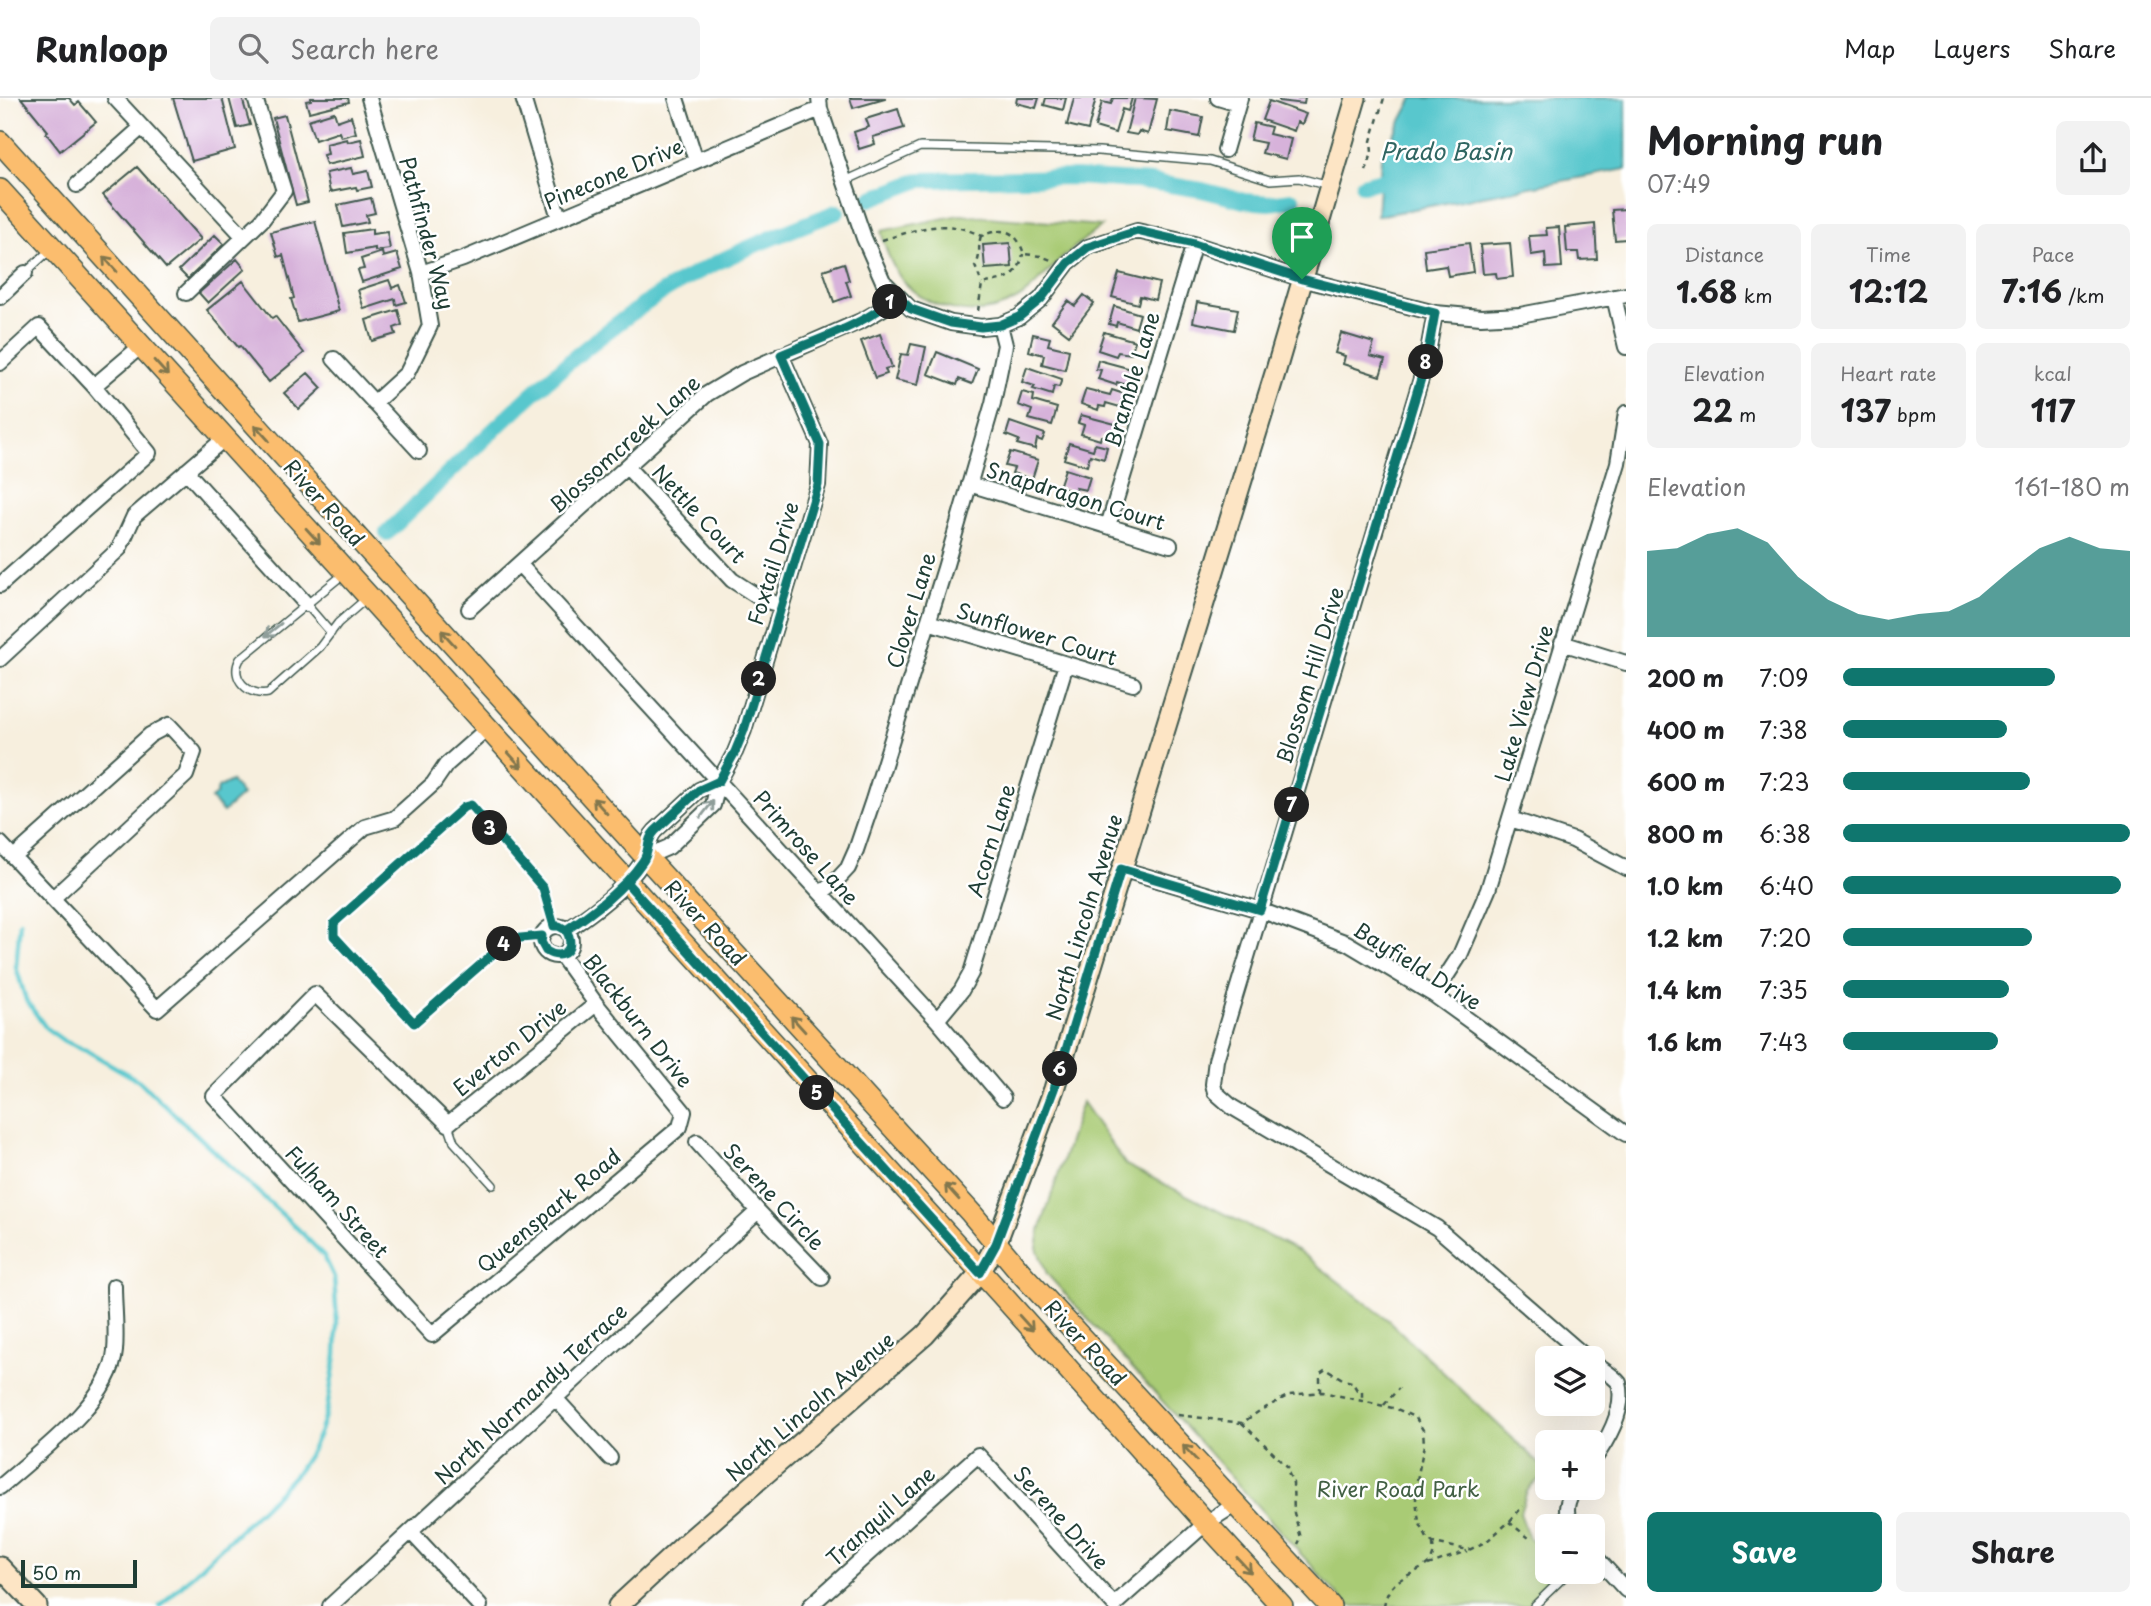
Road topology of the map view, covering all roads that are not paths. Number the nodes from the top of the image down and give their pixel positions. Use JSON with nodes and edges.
{"nodes":[{"id":1,"x":115,"y":98,"type":"edge"},
{"id":2,"x":255,"y":98,"type":"edge"},
{"id":3,"x":369,"y":98,"type":"edge"},
{"id":4,"x":523,"y":98,"type":"edge"},
{"id":5,"x":676,"y":98,"type":"edge"},
{"id":6,"x":1218,"y":98,"type":"edge"},
{"id":7,"x":1356,"y":98,"type":"edge"},
{"id":8,"x":1239,"y":101,"type":"edge"},
{"id":9,"x":819,"y":103,"type":"edge"},
{"id":10,"x":142,"y":127,"type":"junction"},
{"id":11,"x":0,"y":142,"type":"edge"},
{"id":12,"x":1225,"y":150,"type":"dead end"},
{"id":13,"x":696,"y":161,"type":"junction"},
{"id":14,"x":845,"y":182,"type":"junction"},
{"id":15,"x":76,"y":185,"type":"dead end"},
{"id":16,"x":1330,"y":186,"type":"junction"},
{"id":17,"x":0,"y":190,"type":"edge"},
{"id":18,"x":559,"y":218,"type":"junction"},
{"id":19,"x":244,"y":237,"type":"junction"},
{"id":20,"x":1194,"y":244,"type":"junction"},
{"id":21,"x":52,"y":248,"type":"junction"},
{"id":22,"x":421,"y":272,"type":"junction"},
{"id":23,"x":25,"y":273,"type":"joint"},
{"id":24,"x":1302,"y":279,"type":"junction"},
{"id":25,"x":186,"y":293,"type":"dead end"},
{"id":26,"x":897,"y":296,"type":"junction"},
{"id":27,"x":1620,"y":296,"type":"edge"},
{"id":28,"x":0,"y":298,"type":"edge"},
{"id":29,"x":1435,"y":313,"type":"junction"},
{"id":30,"x":1000,"y":325,"type":"junction"},
{"id":31,"x":141,"y":346,"type":"junction"},
{"id":32,"x":1626,"y":347,"type":"edge"},
{"id":33,"x":781,"y":355,"type":"junction"},
{"id":34,"x":334,"y":359,"type":"dead end"},
{"id":35,"x":0,"y":363,"type":"edge"},
{"id":36,"x":94,"y":386,"type":"junction"},
{"id":37,"x":374,"y":403,"type":"junction"},
{"id":38,"x":1626,"y":414,"type":"edge"},
{"id":39,"x":225,"y":438,"type":"junction"},
{"id":40,"x":419,"y":451,"type":"dead end"},
{"id":41,"x":1622,"y":464,"type":"edge"},
{"id":42,"x":627,"y":467,"type":"junction"},
{"id":43,"x":186,"y":471,"type":"junction"},
{"id":44,"x":969,"y":484,"type":"junction"},
{"id":45,"x":1108,"y":526,"type":"junction"},
{"id":46,"x":1170,"y":545,"type":"dead end"},
{"id":47,"x":520,"y":565,"type":"junction"},
{"id":48,"x":346,"y":572,"type":"junction"},
{"id":49,"x":0,"y":585,"type":"edge"},
{"id":50,"x":368,"y":597,"type":"junction"},
{"id":51,"x":306,"y":604,"type":"junction"},
{"id":52,"x":781,"y":606,"type":"junction"},
{"id":53,"x":470,"y":609,"type":"dead end"},
{"id":54,"x":928,"y":622,"type":"junction"},
{"id":55,"x":331,"y":633,"type":"junction"},
{"id":56,"x":1562,"y":643,"type":"junction"},
{"id":57,"x":0,"y":659,"type":"edge"},
{"id":58,"x":1626,"y":663,"type":"edge"},
{"id":59,"x":1066,"y":664,"type":"junction"},
{"id":60,"x":1133,"y":684,"type":"dead end"},
{"id":61,"x":487,"y":729,"type":"junction"},
{"id":62,"x":719,"y":781,"type":"junction"},
{"id":63,"x":677,"y":810,"type":"junction"},
{"id":64,"x":1511,"y":819,"type":"junction"},
{"id":65,"x":691,"y":827,"type":"junction"},
{"id":66,"x":0,"y":843,"type":"edge"},
{"id":67,"x":13,"y":857,"type":"junction"},
{"id":68,"x":646,"y":857,"type":"junction"},
{"id":69,"x":1626,"y":868,"type":"edge"},
{"id":70,"x":1121,"y":869,"type":"junction"},
{"id":71,"x":626,"y":882,"type":"junction"},
{"id":72,"x":821,"y":893,"type":"junction"},
{"id":73,"x":53,"y":898,"type":"junction"},
{"id":74,"x":1260,"y":910,"type":"junction"},
{"id":75,"x":560,"y":928,"type":"junction"},
{"id":76,"x":542,"y":936,"type":"junction"},
{"id":77,"x":561,"y":955,"type":"junction"},
{"id":78,"x":1434,"y":995,"type":"junction"},
{"id":79,"x":596,"y":1004,"type":"junction"},
{"id":80,"x":937,"y":1020,"type":"junction"},
{"id":81,"x":1003,"y":1098,"type":"dead end"},
{"id":82,"x":684,"y":1112,"type":"joint"},
{"id":83,"x":448,"y":1124,"type":"junction"},
{"id":84,"x":1626,"y":1133,"type":"edge"},
{"id":85,"x":697,"y":1142,"type":"dead end"},
{"id":86,"x":493,"y":1185,"type":"dead end"},
{"id":87,"x":758,"y":1211,"type":"junction"},
{"id":88,"x":996,"y":1244,"type":"junction"},
{"id":89,"x":980,"y":1273,"type":"junction"},
{"id":90,"x":822,"y":1278,"type":"dead end"},
{"id":91,"x":114,"y":1286,"type":"dead end"},
{"id":92,"x":432,"y":1335,"type":"joint"},
{"id":93,"x":1573,"y":1346,"type":"edge"},
{"id":94,"x":1605,"y":1372,"type":"edge"},
{"id":95,"x":555,"y":1398,"type":"junction"},
{"id":96,"x":1605,"y":1442,"type":"edge"},
{"id":97,"x":978,"y":1455,"type":"joint"},
{"id":98,"x":610,"y":1458,"type":"dead end"},
{"id":99,"x":0,"y":1488,"type":"edge"},
{"id":100,"x":1236,"y":1504,"type":"junction"},
{"id":101,"x":1206,"y":1524,"type":"junction"},
{"id":102,"x":411,"y":1532,"type":"junction"},
{"id":103,"x":0,"y":1567,"type":"edge"},
{"id":104,"x":1605,"y":1567,"type":"edge"},
{"id":105,"x":1557,"y":1584,"type":"edge"},
{"id":106,"x":1626,"y":1590,"type":"edge"},
{"id":107,"x":37,"y":1606,"type":"edge"},
{"id":108,"x":330,"y":1606,"type":"edge"},
{"id":109,"x":480,"y":1606,"type":"edge"},
{"id":110,"x":618,"y":1606,"type":"edge"},
{"id":111,"x":810,"y":1606,"type":"edge"},
{"id":112,"x":1114,"y":1606,"type":"edge"},
{"id":113,"x":1282,"y":1606,"type":"edge"},
{"id":114,"x":1330,"y":1606,"type":"edge"},
{"id":115,"x":1534,"y":1606,"type":"edge"}],
"edges":[{"from":1,"to":10,"type":"street"},
{"from":2,"to":19,"type":"street"},
{"from":3,"to":22,"type":"street","name":"Pathfinder Way"},
{"from":4,"to":18,"type":"street"},
{"from":5,"to":13,"type":"street"},
{"from":6,"to":8,"type":"street"},
{"from":7,"to":16,"type":"main road","name":"North Lincoln Avenue"},
{"from":8,"to":12,"type":"street"},
{"from":9,"to":13,"type":"street","name":"Pinecone Drive"},
{"from":9,"to":14,"type":"street"},
{"from":10,"to":15,"type":"street"},
{"from":10,"to":19,"type":"street"},
{"from":68,"to":11,"type":"main road","name":"River Road","one_way":true},
{"from":13,"to":18,"type":"street","name":"Pinecone Drive"},
{"from":14,"to":16,"type":"lane"},
{"from":14,"to":26,"type":"street"},
{"from":16,"to":24,"type":"main road","name":"North Lincoln Avenue"},
{"from":17,"to":21,"type":"main road","name":"River Road"},
{"from":18,"to":22,"type":"street","name":"Pinecone Drive"},
{"from":19,"to":25,"type":"street"},
{"from":20,"to":24,"type":"street"},
{"from":20,"to":30,"type":"street"},
{"from":20,"to":45,"type":"street","name":"Bramble Lane"},
{"from":21,"to":23,"type":"lane"},
{"from":21,"to":31,"type":"main road","name":"River Road"},
{"from":22,"to":37,"type":"street","name":"Pathfinder Way"},
{"from":23,"to":28,"type":"street"},
{"from":24,"to":29,"type":"street"},
{"from":24,"to":70,"type":"main road","name":"North Lincoln Avenue"},
{"from":26,"to":30,"type":"street"},
{"from":26,"to":33,"type":"street","name":"Blossomcreek Lane"},
{"from":27,"to":29,"type":"street"},
{"from":27,"to":32,"type":"street"},
{"from":29,"to":74,"type":"street","name":"Blossom Hill Drive"},
{"from":30,"to":44,"type":"street","name":"Clover Lane"},
{"from":31,"to":36,"type":"street"},
{"from":31,"to":39,"type":"main road","name":"River Road","one_way":true},
{"from":33,"to":42,"type":"street","name":"Blossomcreek Lane"},
{"from":33,"to":52,"type":"street","name":"Foxtail Drive"},
{"from":34,"to":37,"type":"street"},
{"from":35,"to":36,"type":"street"},
{"from":36,"to":49,"type":"street"},
{"from":37,"to":40,"type":"street"},
{"from":38,"to":41,"type":"street","name":"Lake View Drive"},
{"from":39,"to":43,"type":"street"},
{"from":39,"to":48,"type":"main road","name":"River Road","one_way":true},
{"from":41,"to":56,"type":"street","name":"Lake View Drive"},
{"from":42,"to":47,"type":"street","name":"Blossomcreek Lane"},
{"from":42,"to":52,"type":"street","name":"Nettle Court"},
{"from":43,"to":51,"type":"street"},
{"from":43,"to":57,"type":"street"},
{"from":44,"to":45,"type":"street","name":"Snapdragon Court"},
{"from":44,"to":54,"type":"street","name":"Clover Lane"},
{"from":45,"to":46,"type":"street","name":"Snapdragon Court"},
{"from":47,"to":53,"type":"street","name":"Blossomcreek Lane"},
{"from":47,"to":62,"type":"street","name":"Primrose Lane"},
{"from":48,"to":50,"type":"main road","name":"River Road"},
{"from":48,"to":51,"type":"lane"},
{"from":50,"to":55,"type":"lane"},
{"from":50,"to":61,"type":"main road","name":"River Road"},
{"from":51,"to":55,"type":"lane"},
{"from":51,"to":55,"type":"lane","one_way":true},
{"from":52,"to":62,"type":"street","name":"Foxtail Drive"},
{"from":54,"to":59,"type":"street","name":"Sunflower Court"},
{"from":54,"to":72,"type":"street","name":"Clover Lane"},
{"from":56,"to":58,"type":"street"},
{"from":56,"to":64,"type":"street","name":"Lake View Drive"},
{"from":59,"to":60,"type":"street","name":"Sunflower Court"},
{"from":59,"to":80,"type":"street","name":"Acorn Lane"},
{"from":61,"to":71,"type":"main road","name":"River Road","one_way":true},
{"from":61,"to":73,"type":"street"},
{"from":62,"to":63,"type":"street"},
{"from":65,"to":62,"type":"street","name":"Foxtail Drive","one_way":true},
{"from":62,"to":72,"type":"street","name":"Primrose Lane"},
{"from":63,"to":65,"type":"lane"},
{"from":63,"to":68,"type":"street"},
{"from":64,"to":69,"type":"street"},
{"from":64,"to":78,"type":"street","name":"Lake View Drive"},
{"from":65,"to":68,"type":"street","name":"Foxtail Drive"},
{"from":66,"to":67,"type":"street"},
{"from":67,"to":73,"type":"street"},
{"from":67,"to":73,"type":"street"},
{"from":68,"to":71,"type":"street"},
{"from":88,"to":68,"type":"main road","name":"River Road","one_way":true},
{"from":70,"to":74,"type":"street","name":"Bayfield Drive"},
{"from":70,"to":88,"type":"main road","name":"North Lincoln Avenue"},
{"from":71,"to":75,"type":"street"},
{"from":71,"to":89,"type":"main road","name":"River Road"},
{"from":72,"to":80,"type":"street","name":"Primrose Lane"},
{"from":74,"to":78,"type":"street","name":"Bayfield Drive"},
{"from":74,"to":93,"type":"street","name":"Blossom Hill Drive"},
{"from":75,"to":76,"type":"street"},
{"from":75,"to":76,"type":"lane"},
{"from":75,"to":77,"type":"street"},
{"from":76,"to":77,"type":"street"},
{"from":77,"to":79,"type":"street","name":"Blackburn Drive"},
{"from":78,"to":84,"type":"street","name":"Bayfield Drive"},
{"from":79,"to":82,"type":"street","name":"Blackburn Drive"},
{"from":79,"to":83,"type":"street","name":"Everton Drive"},
{"from":80,"to":81,"type":"street","name":"Primrose Lane"},
{"from":82,"to":92,"type":"street","name":"Queenspark Road"},
{"from":83,"to":86,"type":"lane"},
{"from":83,"to":92,"type":"street","name":"Fulham Street"},
{"from":85,"to":87,"type":"street","name":"Serene Circle"},
{"from":87,"to":90,"type":"street","name":"Serene Circle"},
{"from":87,"to":95,"type":"street","name":"North Normandy Terrace"},
{"from":88,"to":89,"type":"main road","name":"North Lincoln Avenue"},
{"from":100,"to":88,"type":"main road","name":"River Road","one_way":true},
{"from":89,"to":101,"type":"main road","name":"River Road","one_way":true},
{"from":89,"to":110,"type":"main road","name":"North Lincoln Avenue"},
{"from":91,"to":99,"type":"street"},
{"from":94,"to":96,"type":"street"},
{"from":95,"to":98,"type":"street"},
{"from":95,"to":102,"type":"street","name":"North Normandy Terrace"},
{"from":97,"to":111,"type":"street","name":"Tranquil Lane"},
{"from":97,"to":112,"type":"street","name":"Serene Drive"},
{"from":100,"to":101,"type":"street"},
{"from":100,"to":114,"type":"main road","name":"River Road"},
{"from":101,"to":112,"type":"street"},
{"from":101,"to":113,"type":"main road","name":"River Road","one_way":true},
{"from":102,"to":108,"type":"street","name":"North Normandy Terrace"},
{"from":102,"to":109,"type":"street"},
{"from":103,"to":107,"type":"main road"},
{"from":104,"to":106,"type":"street"},
{"from":105,"to":115,"type":"lane"}]}
